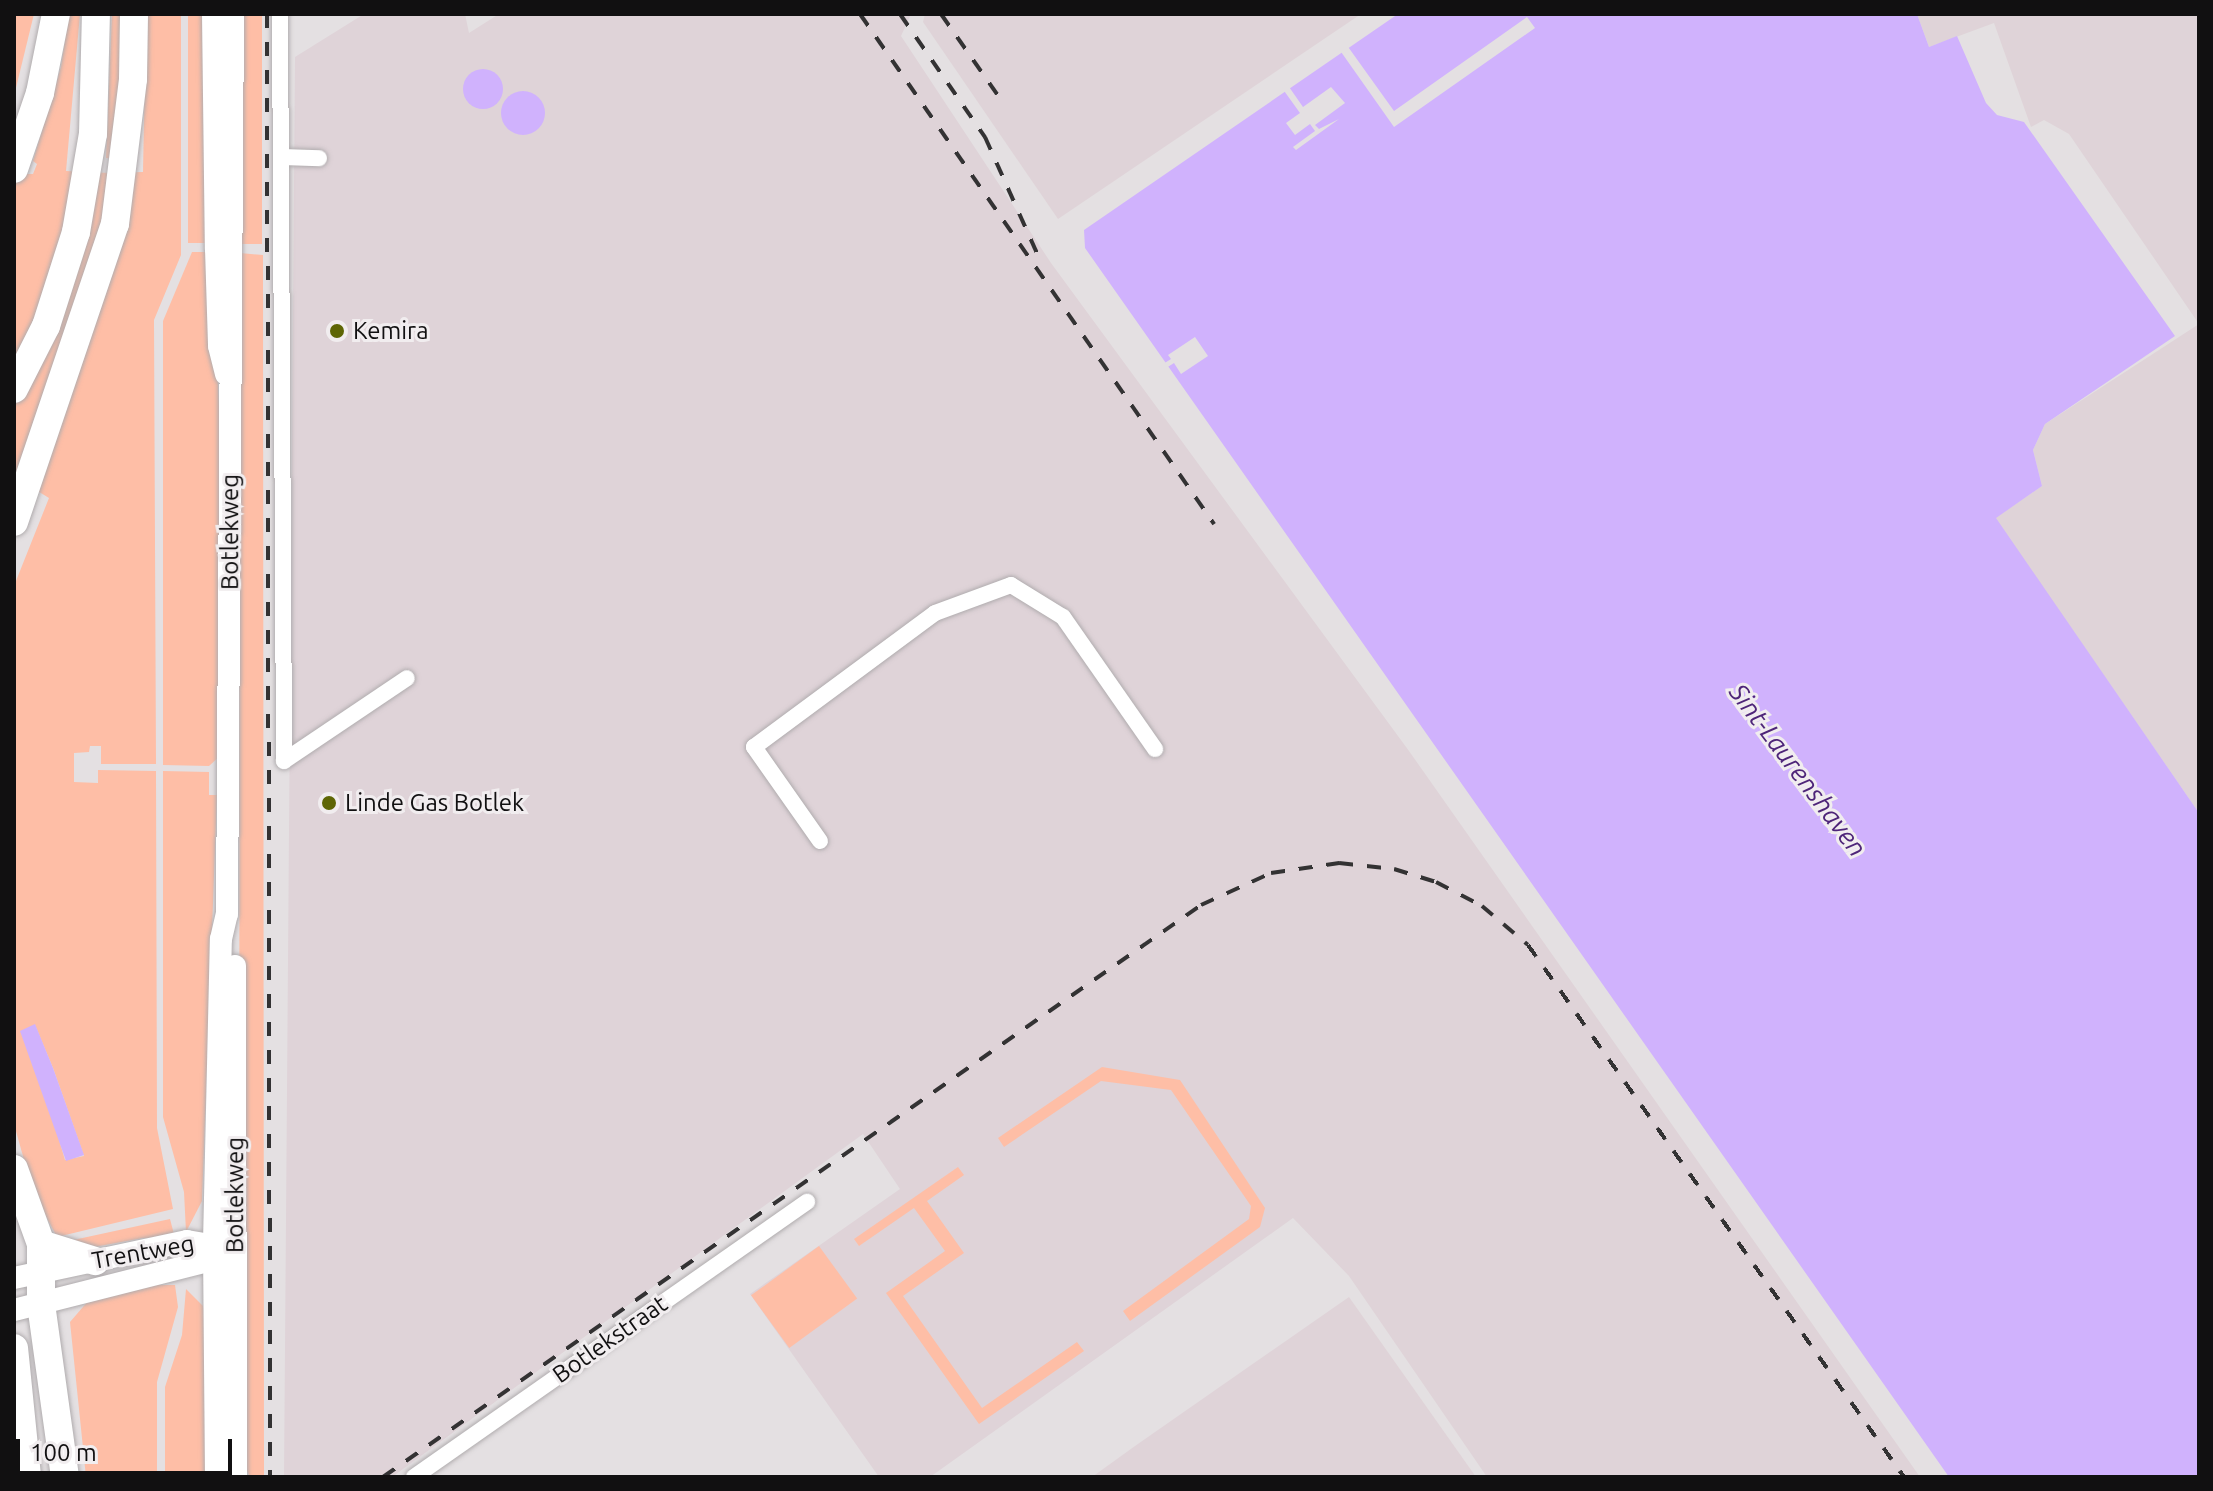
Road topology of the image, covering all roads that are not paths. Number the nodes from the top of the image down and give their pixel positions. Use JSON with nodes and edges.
{"nodes":[{"id":1,"x":56,"y":14,"type":"edge"},
{"id":2,"x":96,"y":14,"type":"edge"},
{"id":3,"x":134,"y":14,"type":"edge"},
{"id":4,"x":213,"y":14,"type":"edge"},
{"id":5,"x":233,"y":14,"type":"edge"},
{"id":6,"x":280,"y":14,"type":"edge"},
{"id":7,"x":283,"y":157,"type":"junction"},
{"id":8,"x":319,"y":158,"type":"dead end"},
{"id":9,"x":14,"y":169,"type":"edge"},
{"id":10,"x":14,"y":389,"type":"edge"},
{"id":11,"x":230,"y":390,"type":"junction"},
{"id":12,"x":14,"y":522,"type":"edge"},
{"id":13,"x":407,"y":678,"type":"dead end"},
{"id":14,"x":1155,"y":749,"type":"dead end"},
{"id":15,"x":820,"y":841,"type":"dead end"},
{"id":16,"x":227,"y":914,"type":"junction"},
{"id":17,"x":14,"y":1169,"type":"edge"},
{"id":18,"x":807,"y":1202,"type":"dead end"},
{"id":19,"x":41,"y":1244,"type":"junction"},
{"id":20,"x":214,"y":1252,"type":"junction"},
{"id":21,"x":235,"y":1252,"type":"junction"},
{"id":22,"x":95,"y":1261,"type":"junction"},
{"id":23,"x":26,"y":1276,"type":"edge"},
{"id":24,"x":27,"y":1307,"type":"edge"},
{"id":25,"x":14,"y":1348,"type":"edge"},
{"id":26,"x":15,"y":1355,"type":"edge"},
{"id":27,"x":27,"y":1477,"type":"edge"},
{"id":28,"x":65,"y":1477,"type":"edge"},
{"id":29,"x":216,"y":1477,"type":"edge"},
{"id":30,"x":236,"y":1477,"type":"edge"},
{"id":31,"x":414,"y":1477,"type":"edge"}],
"edges":[{"from":1,"to":9,"type":"highway"},
{"from":2,"to":10,"type":"highway"},
{"from":3,"to":12,"type":"highway"},
{"from":4,"to":11,"type":"main road","name":"Botlekweg"},
{"from":5,"to":11,"type":"main road","name":"Botlekweg"},
{"from":6,"to":7,"type":"street"},
{"from":7,"to":8,"type":"street"},
{"from":7,"to":13,"type":"street"},
{"from":11,"to":16,"type":"main road","name":"Botlekweg"},
{"from":14,"to":15,"type":"street"},
{"from":16,"to":20,"type":"main road","name":"Botlekweg"},
{"from":16,"to":21,"type":"main road","name":"Botlekweg"},
{"from":17,"to":19,"type":"highway"},
{"from":18,"to":31,"type":"street","name":"Botlekstraat"},
{"from":19,"to":22,"type":"highway"},
{"from":19,"to":23,"type":"highway"},
{"from":20,"to":21,"type":"main road","name":"Trentweg"},
{"from":20,"to":22,"type":"main road","name":"Trentweg"},
{"from":20,"to":24,"type":"main road","name":"Trentweg"},
{"from":20,"to":29,"type":"main road","name":"Botlekweg"},
{"from":21,"to":30,"type":"main road","name":"Botlekweg"},
{"from":22,"to":23,"type":"main road","name":"Trentweg"},
{"from":23,"to":24,"type":"highway"},
{"from":24,"to":28,"type":"highway"},
{"from":25,"to":26,"type":"highway"},
{"from":26,"to":27,"type":"highway"}]}
